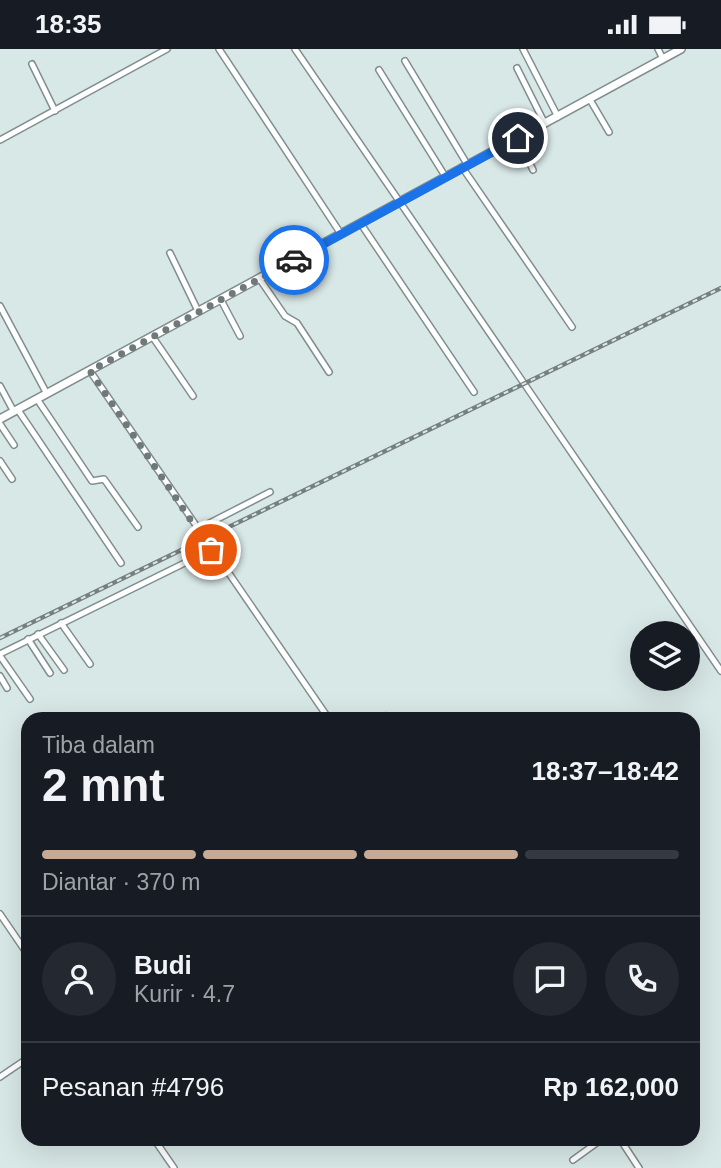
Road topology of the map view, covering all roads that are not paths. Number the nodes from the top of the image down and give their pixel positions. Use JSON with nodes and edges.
{"nodes":[{"id":1,"x":167,"y":49,"type":"edge"},
{"id":2,"x":219,"y":49,"type":"edge"},
{"id":3,"x":295,"y":49,"type":"edge"},
{"id":4,"x":523,"y":49,"type":"edge"},
{"id":5,"x":658,"y":49,"type":"edge"},
{"id":6,"x":681,"y":49,"type":"edge"},
{"id":7,"x":663,"y":59,"type":"junction"},
{"id":8,"x":405,"y":61,"type":"dead end"},
{"id":9,"x":32,"y":64,"type":"dead end"},
{"id":10,"x":517,"y":68,"type":"dead end"},
{"id":11,"x":379,"y":70,"type":"dead end"},
{"id":12,"x":589,"y":98,"type":"junction"},
{"id":13,"x":55,"y":111,"type":"junction"},
{"id":14,"x":558,"y":117,"type":"junction"},
{"id":15,"x":545,"y":124,"type":"junction"},
{"id":16,"x":608,"y":132,"type":"dead end"},
{"id":17,"x":518,"y":138,"type":"junction"},
{"id":18,"x":0,"y":140,"type":"edge"},
{"id":19,"x":465,"y":166,"type":"junction"},
{"id":20,"x":533,"y":170,"type":"dead end"},
{"id":21,"x":445,"y":176,"type":"junction"},
{"id":22,"x":400,"y":202,"type":"junction"},
{"id":23,"x":361,"y":224,"type":"junction"},
{"id":24,"x":341,"y":234,"type":"junction"},
{"id":25,"x":170,"y":253,"type":"dead end"},
{"id":26,"x":259,"y":278,"type":"junction"},
{"id":27,"x":220,"y":300,"type":"junction"},
{"id":28,"x":0,"y":306,"type":"edge"},
{"id":29,"x":198,"y":311,"type":"junction"},
{"id":30,"x":572,"y":327,"type":"dead end"},
{"id":31,"x":152,"y":336,"type":"junction"},
{"id":32,"x":240,"y":336,"type":"dead end"},
{"id":33,"x":90,"y":371,"type":"junction"},
{"id":34,"x":329,"y":372,"type":"dead end"},
{"id":35,"x":0,"y":386,"type":"edge"},
{"id":36,"x":474,"y":392,"type":"dead end"},
{"id":37,"x":47,"y":394,"type":"junction"},
{"id":38,"x":192,"y":396,"type":"dead end"},
{"id":39,"x":37,"y":399,"type":"junction"},
{"id":40,"x":16,"y":411,"type":"junction"},
{"id":41,"x":0,"y":421,"type":"edge"},
{"id":42,"x":14,"y":445,"type":"dead end"},
{"id":43,"x":0,"y":461,"type":"edge"},
{"id":44,"x":12,"y":479,"type":"dead end"},
{"id":45,"x":270,"y":492,"type":"dead end"},
{"id":46,"x":138,"y":527,"type":"dead end"},
{"id":47,"x":198,"y":529,"type":"junction"},
{"id":48,"x":211,"y":550,"type":"junction"},
{"id":49,"x":121,"y":563,"type":"dead end"},
{"id":50,"x":61,"y":623,"type":"junction"},
{"id":51,"x":38,"y":633,"type":"junction"},
{"id":52,"x":28,"y":639,"type":"junction"},
{"id":53,"x":0,"y":655,"type":"edge"},
{"id":54,"x":90,"y":664,"type":"dead end"},
{"id":55,"x":64,"y":670,"type":"dead end"},
{"id":56,"x":721,"y":671,"type":"edge"},
{"id":57,"x":50,"y":673,"type":"dead end"},
{"id":58,"x":0,"y":676,"type":"edge"},
{"id":59,"x":7,"y":688,"type":"dead end"},
{"id":60,"x":30,"y":699,"type":"dead end"},
{"id":61,"x":324,"y":712,"type":"edge"},
{"id":62,"x":0,"y":914,"type":"edge"},
{"id":63,"x":21,"y":945,"type":"edge"},
{"id":64,"x":21,"y":1063,"type":"edge"},
{"id":65,"x":0,"y":1077,"type":"edge"},
{"id":66,"x":159,"y":1146,"type":"edge"},
{"id":67,"x":593,"y":1146,"type":"edge"},
{"id":68,"x":625,"y":1146,"type":"edge"},
{"id":69,"x":573,"y":1160,"type":"dead end"},
{"id":70,"x":174,"y":1168,"type":"edge"},
{"id":71,"x":639,"y":1168,"type":"edge"}],
"edges":[{"from":1,"to":13,"type":"street"},
{"from":2,"to":24,"type":"street"},
{"from":3,"to":22,"type":"street"},
{"from":4,"to":14,"type":"street"},
{"from":5,"to":7,"type":"street"},
{"from":6,"to":7,"type":"street"},
{"from":7,"to":12,"type":"street"},
{"from":8,"to":19,"type":"street"},
{"from":9,"to":13,"type":"street"},
{"from":10,"to":15,"type":"street"},
{"from":11,"to":21,"type":"street"},
{"from":12,"to":14,"type":"street"},
{"from":12,"to":16,"type":"street"},
{"from":13,"to":18,"type":"street"},
{"from":14,"to":15,"type":"street"},
{"from":15,"to":17,"type":"street"},
{"from":17,"to":19,"type":"street"},
{"from":17,"to":20,"type":"street"},
{"from":19,"to":21,"type":"street"},
{"from":19,"to":30,"type":"street"},
{"from":21,"to":22,"type":"street"},
{"from":22,"to":23,"type":"street"},
{"from":22,"to":56,"type":"street"},
{"from":23,"to":24,"type":"street"},
{"from":23,"to":36,"type":"street"},
{"from":24,"to":26,"type":"street"},
{"from":25,"to":29,"type":"street"},
{"from":26,"to":27,"type":"street"},
{"from":26,"to":34,"type":"street"},
{"from":27,"to":29,"type":"street"},
{"from":27,"to":32,"type":"street"},
{"from":28,"to":37,"type":"street"},
{"from":29,"to":31,"type":"street"},
{"from":31,"to":33,"type":"street"},
{"from":31,"to":38,"type":"street"},
{"from":33,"to":37,"type":"street"},
{"from":33,"to":47,"type":"street"},
{"from":35,"to":40,"type":"street"},
{"from":37,"to":39,"type":"street"},
{"from":39,"to":40,"type":"street"},
{"from":39,"to":46,"type":"street"},
{"from":40,"to":41,"type":"street"},
{"from":40,"to":49,"type":"street"},
{"from":41,"to":42,"type":"street"},
{"from":43,"to":44,"type":"street"},
{"from":45,"to":47,"type":"street"},
{"from":47,"to":48,"type":"street"},
{"from":48,"to":50,"type":"street"},
{"from":48,"to":61,"type":"street"},
{"from":50,"to":51,"type":"street"},
{"from":50,"to":54,"type":"street"},
{"from":51,"to":52,"type":"street"},
{"from":51,"to":55,"type":"street"},
{"from":52,"to":53,"type":"street"},
{"from":52,"to":57,"type":"street"},
{"from":53,"to":60,"type":"street"},
{"from":58,"to":59,"type":"street"},
{"from":62,"to":63,"type":"street"},
{"from":64,"to":65,"type":"street"},
{"from":66,"to":70,"type":"street"},
{"from":67,"to":69,"type":"street"},
{"from":68,"to":71,"type":"street"}]}
